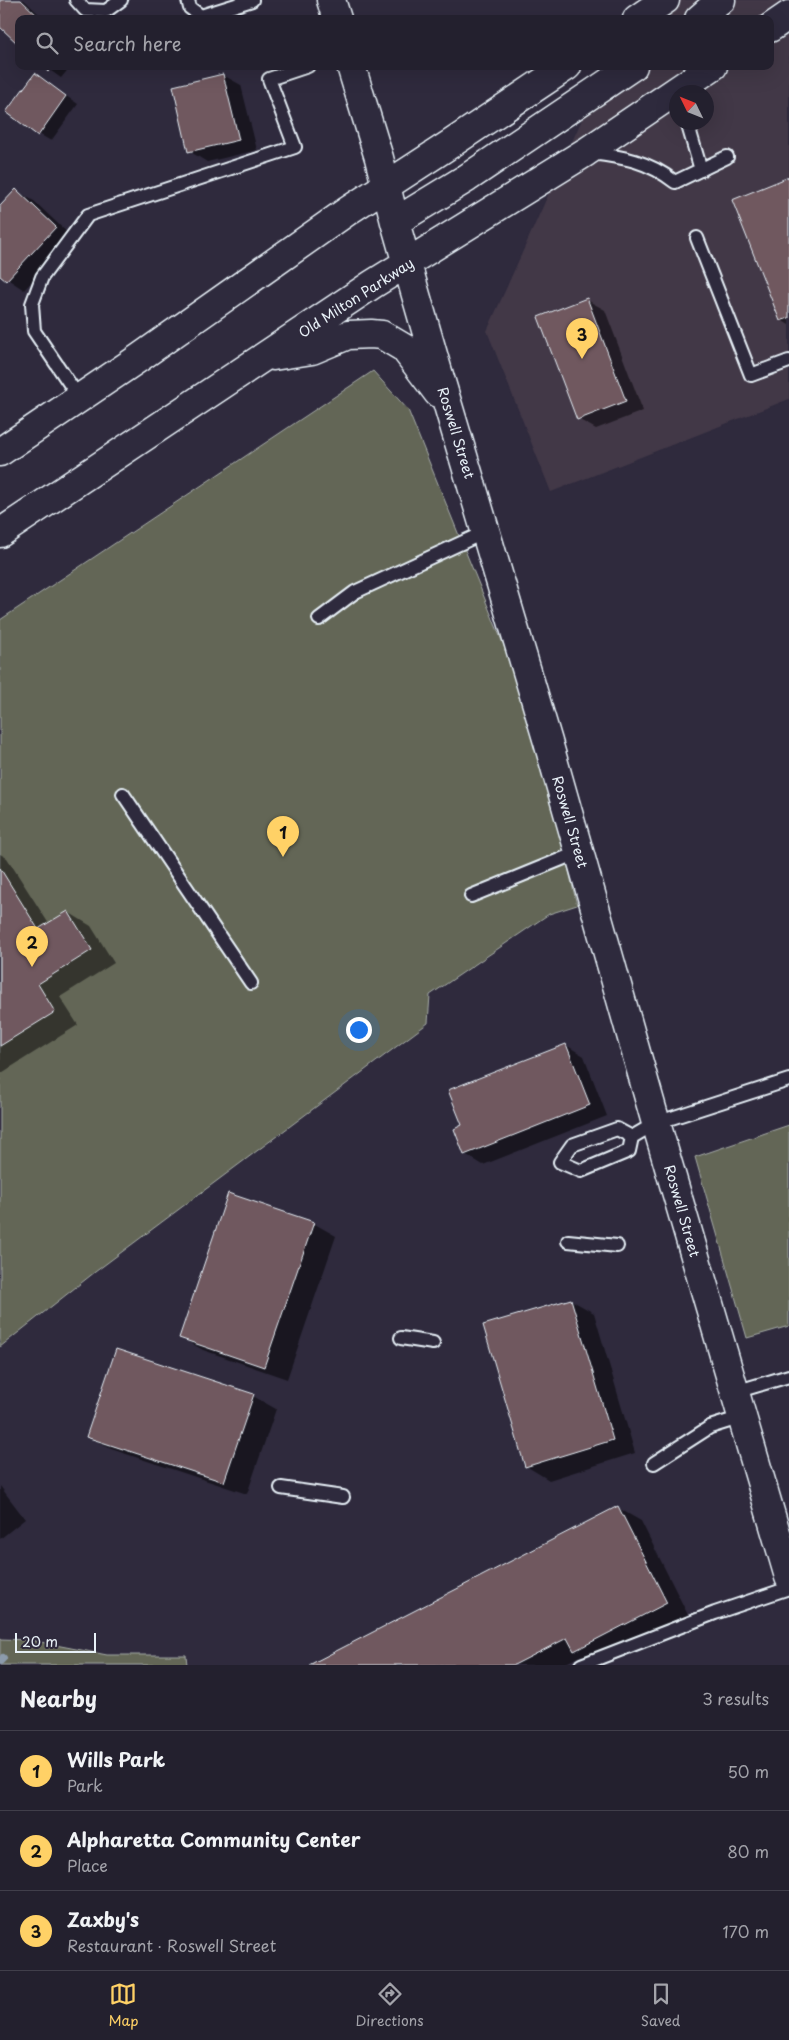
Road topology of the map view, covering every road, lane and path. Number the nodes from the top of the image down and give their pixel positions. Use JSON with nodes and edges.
{"nodes":[{"id":1,"x":76,"y":0,"type":"edge"},
{"id":2,"x":121,"y":0,"type":"edge"},
{"id":3,"x":188,"y":0,"type":"edge"},
{"id":4,"x":252,"y":0,"type":"edge"},
{"id":5,"x":331,"y":0,"type":"edge"},
{"id":6,"x":721,"y":0,"type":"edge"},
{"id":7,"x":200,"y":15,"type":"edge"},
{"id":8,"x":204,"y":15,"type":"edge"},
{"id":9,"x":336,"y":15,"type":"edge"},
{"id":10,"x":704,"y":15,"type":"edge"},
{"id":11,"x":789,"y":15,"type":"edge"},
{"id":12,"x":774,"y":25,"type":"edge"},
{"id":13,"x":296,"y":70,"type":"edge"},
{"id":14,"x":352,"y":70,"type":"edge"},
{"id":15,"x":560,"y":70,"type":"edge"},
{"id":16,"x":628,"y":70,"type":"edge"},
{"id":17,"x":709,"y":70,"type":"edge"},
{"id":18,"x":692,"y":85,"type":"edge"},
{"id":19,"x":669,"y":100,"type":"edge"},
{"id":20,"x":689,"y":130,"type":"edge"},
{"id":21,"x":586,"y":152,"type":"junction"},
{"id":22,"x":727,"y":158,"type":"dead end"},
{"id":23,"x":701,"y":170,"type":"junction"},
{"id":24,"x":386,"y":185,"type":"junction"},
{"id":25,"x":395,"y":222,"type":"junction"},
{"id":26,"x":697,"y":238,"type":"dead end"},
{"id":27,"x":407,"y":264,"type":"junction"},
{"id":28,"x":264,"y":358,"type":"junction"},
{"id":29,"x":789,"y":361,"type":"edge"},
{"id":30,"x":80,"y":399,"type":"junction"},
{"id":31,"x":448,"y":404,"type":"junction"},
{"id":32,"x":0,"y":452,"type":"edge"},
{"id":33,"x":485,"y":532,"type":"junction"},
{"id":34,"x":0,"y":533,"type":"edge"},
{"id":35,"x":319,"y":619,"type":"dead end"},
{"id":36,"x":123,"y":794,"type":"dead end"},
{"id":37,"x":579,"y":852,"type":"junction"},
{"id":38,"x":471,"y":896,"type":"dead end"},
{"id":39,"x":251,"y":983,"type":"dead end"},
{"id":40,"x":789,"y":1080,"type":"edge"},
{"id":41,"x":656,"y":1123,"type":"junction"},
{"id":42,"x":632,"y":1137,"type":"junction"},
{"id":43,"x":568,"y":1241,"type":"dead end"},
{"id":44,"x":617,"y":1246,"type":"dead end"},
{"id":45,"x":401,"y":1338,"type":"dead end"},
{"id":46,"x":433,"y":1343,"type":"dead end"},
{"id":47,"x":789,"y":1376,"type":"edge"},
{"id":48,"x":738,"y":1404,"type":"junction"},
{"id":49,"x":654,"y":1463,"type":"dead end"},
{"id":50,"x":281,"y":1488,"type":"dead end"},
{"id":51,"x":343,"y":1497,"type":"dead end"},
{"id":52,"x":789,"y":1577,"type":"edge"},
{"id":53,"x":789,"y":1588,"type":"edge"},
{"id":54,"x":581,"y":1665,"type":"edge"}],
"edges":[{"from":1,"to":2,"type":"lane"},
{"from":3,"to":7,"type":"lane"},
{"from":4,"to":8,"type":"lane"},
{"from":5,"to":9,"type":"main road"},
{"from":6,"to":10,"type":"main road"},
{"from":11,"to":12,"type":"main road"},
{"from":13,"to":30,"type":"lane"},
{"from":14,"to":24,"type":"main road","name":"Roswell Street"},
{"from":15,"to":24,"type":"main road"},
{"from":16,"to":25,"type":"main road"},
{"from":17,"to":18,"type":"main road","name":"Old Milton Parkway"},
{"from":19,"to":21,"type":"main road","name":"Old Milton Parkway"},
{"from":20,"to":23,"type":"lane"},
{"from":21,"to":23,"type":"lane"},
{"from":21,"to":27,"type":"main road","name":"Old Milton Parkway"},
{"from":22,"to":23,"type":"lane"},
{"from":24,"to":25,"type":"main road","name":"Roswell Street"},
{"from":24,"to":30,"type":"main road"},
{"from":25,"to":27,"type":"main road","name":"Roswell Street"},
{"from":26,"to":29,"type":"lane"},
{"from":27,"to":28,"type":"main road","name":"Old Milton Parkway"},
{"from":27,"to":31,"type":"main road","name":"Roswell Street"},
{"from":28,"to":31,"type":"main road"},
{"from":28,"to":34,"type":"main road","name":"Old Milton Parkway"},
{"from":30,"to":32,"type":"main road"},
{"from":31,"to":33,"type":"main road","name":"Roswell Street"},
{"from":33,"to":35,"type":"lane"},
{"from":33,"to":37,"type":"main road","name":"Roswell Street"},
{"from":36,"to":39,"type":"lane"},
{"from":37,"to":38,"type":"lane"},
{"from":37,"to":41,"type":"main road","name":"Roswell Street"},
{"from":40,"to":41,"type":"lane"},
{"from":41,"to":42,"type":"lane"},
{"from":41,"to":48,"type":"main road","name":"Roswell Street"},
{"from":42,"to":42,"type":"lane"},
{"from":43,"to":44,"type":"lane"},
{"from":45,"to":46,"type":"lane"},
{"from":47,"to":48,"type":"lane"},
{"from":48,"to":49,"type":"lane"},
{"from":48,"to":52,"type":"main road","name":"Roswell Street"},
{"from":50,"to":51,"type":"lane"},
{"from":53,"to":54,"type":"lane"}]}
